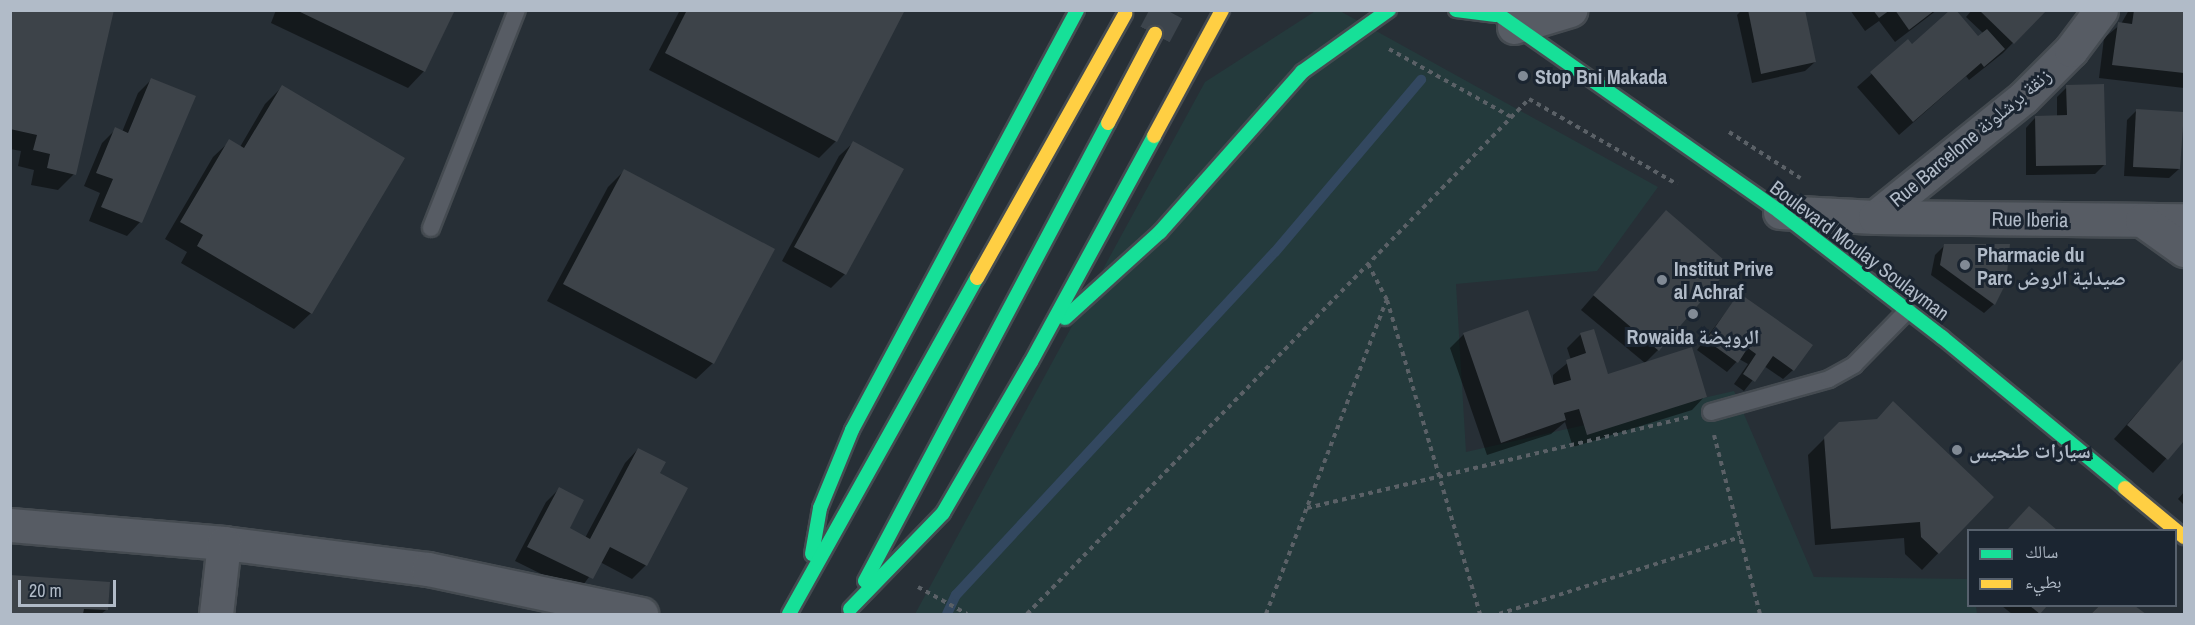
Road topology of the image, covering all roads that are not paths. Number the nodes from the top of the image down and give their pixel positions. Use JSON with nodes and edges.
{"nodes":[{"id":1,"x":517,"y":10,"type":"edge"},
{"id":2,"x":1077,"y":10,"type":"edge"},
{"id":3,"x":1222,"y":10,"type":"edge"},
{"id":4,"x":1389,"y":10,"type":"edge"},
{"id":5,"x":1456,"y":10,"type":"edge"},
{"id":6,"x":1570,"y":10,"type":"edge"},
{"id":7,"x":2101,"y":10,"type":"edge"},
{"id":8,"x":1125,"y":14,"type":"dead end"},
{"id":9,"x":1501,"y":18,"type":"edge"},
{"id":10,"x":1155,"y":34,"type":"tunnel mouth"},
{"id":11,"x":1780,"y":212,"type":"junction"},
{"id":12,"x":1875,"y":217,"type":"junction"},
{"id":13,"x":2142,"y":220,"type":"junction"},
{"id":14,"x":2184,"y":220,"type":"edge"},
{"id":15,"x":431,"y":228,"type":"dead end"},
{"id":16,"x":2184,"y":250,"type":"edge"},
{"id":17,"x":1908,"y":310,"type":"junction"},
{"id":18,"x":1046,"y":336,"type":"junction"},
{"id":19,"x":1711,"y":412,"type":"road end"},
{"id":20,"x":10,"y":525,"type":"edge"},
{"id":21,"x":2174,"y":529,"type":"edge"},
{"id":22,"x":224,"y":543,"type":"junction"},
{"id":23,"x":808,"y":579,"type":"junction"},
{"id":24,"x":849,"y":612,"type":"edge"},
{"id":25,"x":216,"y":615,"type":"edge"},
{"id":26,"x":641,"y":615,"type":"edge"},
{"id":27,"x":789,"y":615,"type":"edge"}],
"edges":[{"from":1,"to":15,"type":"lane"},
{"from":2,"to":23,"type":"main road"},
{"from":3,"to":18,"type":"main road"},
{"from":4,"to":18,"type":"main road"},
{"from":5,"to":9,"type":"main road","name":"Boulevard Moulay Soulayman"},
{"from":6,"to":9,"type":"street"},
{"from":7,"to":12,"type":"street","name":"Rue Barcelone زنقة برشلونة"},
{"from":8,"to":23,"type":"main road"},
{"from":9,"to":11,"type":"main road","name":"Boulevard Moulay Soulayman"},
{"from":10,"to":24,"type":"main road"},
{"from":11,"to":12,"type":"street","name":"Rue Barcelone زنقة برشلونة"},
{"from":11,"to":17,"type":"main road","name":"Boulevard Moulay Soulayman"},
{"from":12,"to":13,"type":"street","name":"Rue Iberia"},
{"from":13,"to":14,"type":"street","name":"Rue Iberia"},
{"from":13,"to":16,"type":"street"},
{"from":17,"to":19,"type":"lane"},
{"from":17,"to":21,"type":"main road","name":"Boulevard Moulay Soulayman"},
{"from":18,"to":24,"type":"main road"},
{"from":20,"to":22,"type":"street"},
{"from":22,"to":25,"type":"street"},
{"from":22,"to":26,"type":"street"},
{"from":23,"to":27,"type":"main road"}]}
